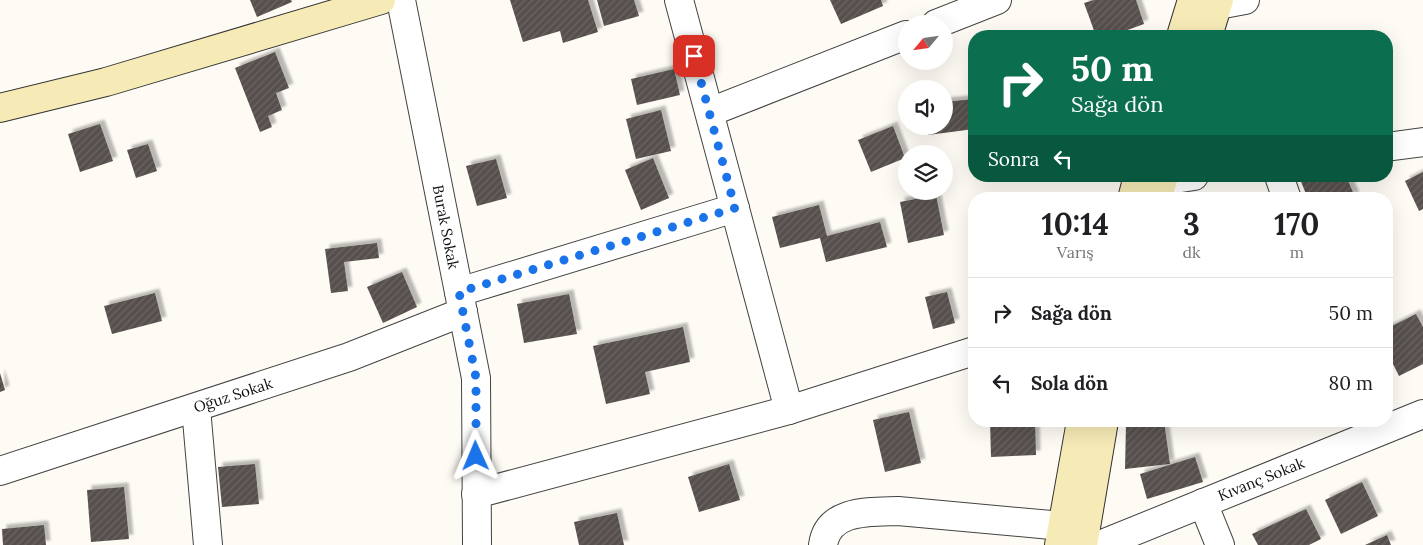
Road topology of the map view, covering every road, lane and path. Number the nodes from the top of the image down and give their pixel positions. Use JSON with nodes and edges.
{"nodes":[{"id":1,"x":381,"y":0,"type":"edge"},
{"id":2,"x":401,"y":0,"type":"edge"},
{"id":3,"x":680,"y":0,"type":"edge"},
{"id":4,"x":997,"y":0,"type":"edge"},
{"id":5,"x":1245,"y":0,"type":"edge"},
{"id":6,"x":1210,"y":2,"type":"edge"},
{"id":7,"x":953,"y":17,"type":"edge"},
{"id":8,"x":1186,"y":30,"type":"edge"},
{"id":9,"x":1208,"y":30,"type":"edge"},
{"id":10,"x":898,"y":38,"type":"edge"},
{"id":11,"x":0,"y":108,"type":"edge"},
{"id":12,"x":710,"y":112,"type":"junction"},
{"id":13,"x":1423,"y":142,"type":"edge"},
{"id":14,"x":1393,"y":147,"type":"edge"},
{"id":15,"x":1155,"y":183,"type":"edge"},
{"id":16,"x":1142,"y":192,"type":"edge"},
{"id":17,"x":735,"y":208,"type":"junction"},
{"id":18,"x":461,"y":302,"type":"junction"},
{"id":19,"x":968,"y":353,"type":"edge"},
{"id":20,"x":196,"y":408,"type":"junction"},
{"id":21,"x":789,"y":410,"type":"junction"},
{"id":22,"x":1423,"y":414,"type":"edge"},
{"id":23,"x":1393,"y":422,"type":"edge"},
{"id":24,"x":1080,"y":427,"type":"edge"},
{"id":25,"x":1103,"y":427,"type":"edge"},
{"id":26,"x":1371,"y":428,"type":"edge"},
{"id":27,"x":0,"y":471,"type":"edge"},
{"id":28,"x":476,"y":494,"type":"junction"},
{"id":29,"x":1203,"y":503,"type":"junction"},
{"id":30,"x":1060,"y":535,"type":"edge"},
{"id":31,"x":208,"y":545,"type":"edge"},
{"id":32,"x":477,"y":545,"type":"edge"},
{"id":33,"x":823,"y":545,"type":"edge"},
{"id":34,"x":1083,"y":545,"type":"edge"},
{"id":35,"x":1100,"y":545,"type":"edge"},
{"id":36,"x":1220,"y":545,"type":"edge"}],
"edges":[{"from":1,"to":11,"type":"street"},
{"from":2,"to":18,"type":"street","name":"Burak Sokak"},
{"from":3,"to":12,"type":"street"},
{"from":4,"to":7,"type":"street"},
{"from":5,"to":6,"type":"street"},
{"from":6,"to":8,"type":"street"},
{"from":6,"to":9,"type":"street"},
{"from":10,"to":12,"type":"street"},
{"from":12,"to":17,"type":"street"},
{"from":13,"to":14,"type":"street"},
{"from":15,"to":16,"type":"street"},
{"from":17,"to":18,"type":"street","name":"Oğuz Sokak"},
{"from":17,"to":21,"type":"street"},
{"from":18,"to":20,"type":"street","name":"Oğuz Sokak"},
{"from":18,"to":28,"type":"street","name":"Burak Sokak"},
{"from":19,"to":21,"type":"street"},
{"from":20,"to":27,"type":"street","name":"Oğuz Sokak"},
{"from":20,"to":31,"type":"street"},
{"from":21,"to":28,"type":"street"},
{"from":22,"to":23,"type":"street","name":"Kıvanç Sokak"},
{"from":24,"to":30,"type":"street"},
{"from":25,"to":34,"type":"street"},
{"from":26,"to":29,"type":"street","name":"Kıvanç Sokak"},
{"from":28,"to":32,"type":"street","name":"Burak Sokak"},
{"from":29,"to":35,"type":"street","name":"Kıvanç Sokak"},
{"from":29,"to":36,"type":"street"},
{"from":30,"to":33,"type":"street"}]}
